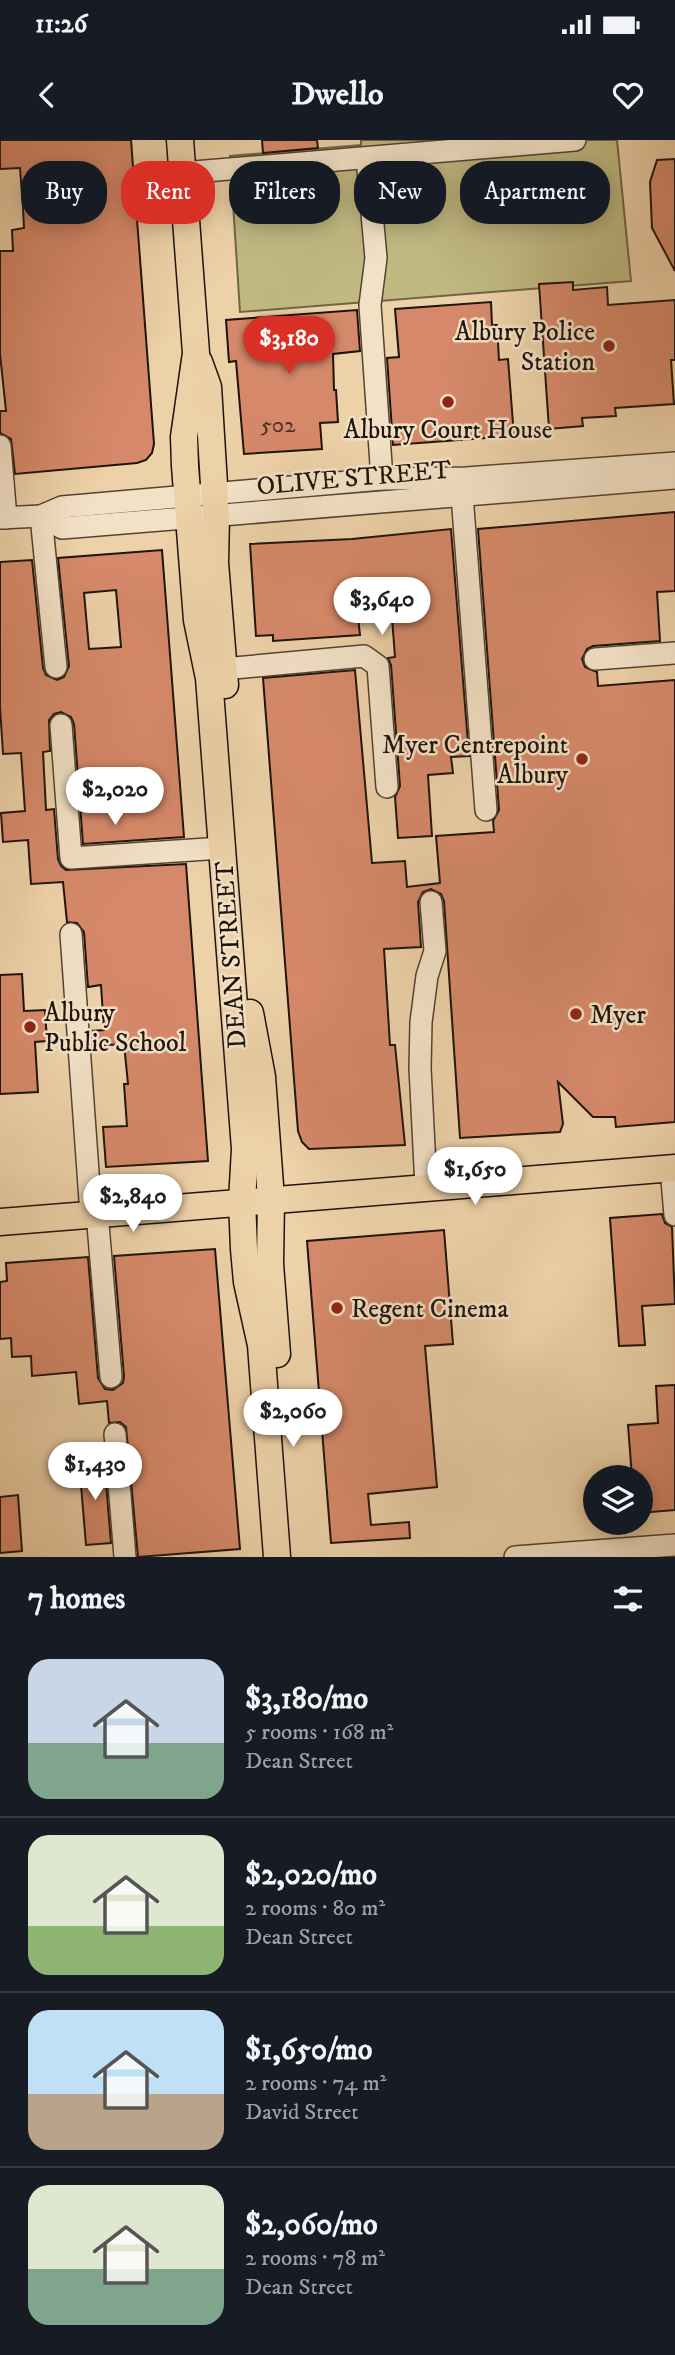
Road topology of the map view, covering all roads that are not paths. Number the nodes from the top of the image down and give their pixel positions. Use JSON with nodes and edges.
{"nodes":[{"id":1,"x":180,"y":140,"type":"edge"},
{"id":2,"x":575,"y":140,"type":"edge"},
{"id":3,"x":368,"y":158,"type":"junction"},
{"id":4,"x":181,"y":161,"type":"edge"},
{"id":5,"x":215,"y":170,"type":"edge"},
{"id":6,"x":186,"y":224,"type":"edge"},
{"id":7,"x":196,"y":354,"type":"junction"},
{"id":8,"x":0,"y":446,"type":"edge"},
{"id":9,"x":675,"y":463,"type":"edge"},
{"id":10,"x":675,"y":478,"type":"edge"},
{"id":11,"x":382,"y":479,"type":"junction"},
{"id":12,"x":555,"y":480,"type":"junction"},
{"id":13,"x":462,"y":495,"type":"junction"},
{"id":14,"x":215,"y":505,"type":"junction"},
{"id":15,"x":188,"y":507,"type":"junction"},
{"id":16,"x":41,"y":516,"type":"junction"},
{"id":17,"x":3,"y":518,"type":"edge"},
{"id":18,"x":675,"y":653,"type":"edge"},
{"id":19,"x":595,"y":659,"type":"dead end"},
{"id":20,"x":56,"y":667,"type":"dead end"},
{"id":21,"x":223,"y":669,"type":"junction"},
{"id":22,"x":61,"y":726,"type":"dead end"},
{"id":23,"x":387,"y":787,"type":"dead end"},
{"id":24,"x":486,"y":810,"type":"dead end"},
{"id":25,"x":222,"y":848,"type":"junction"},
{"id":26,"x":431,"y":902,"type":"dead end"},
{"id":27,"x":71,"y":934,"type":"dead end"},
{"id":28,"x":673,"y":1168,"type":"edge"},
{"id":29,"x":426,"y":1187,"type":"junction"},
{"id":30,"x":271,"y":1199,"type":"junction"},
{"id":31,"x":242,"y":1201,"type":"junction"},
{"id":32,"x":94,"y":1214,"type":"junction"},
{"id":33,"x":675,"y":1215,"type":"edge"},
{"id":34,"x":0,"y":1222,"type":"edge"},
{"id":35,"x":111,"y":1377,"type":"dead end"},
{"id":36,"x":115,"y":1434,"type":"dead end"},
{"id":37,"x":675,"y":1545,"type":"edge"},
{"id":38,"x":279,"y":1554,"type":"edge"},
{"id":39,"x":570,"y":1555,"type":"edge"},
{"id":40,"x":125,"y":1557,"type":"edge"},
{"id":41,"x":516,"y":1557,"type":"edge"}],
"edges":[{"from":1,"to":4,"type":"main road","name":"DEAN STREET"},
{"from":2,"to":3,"type":"street"},
{"from":3,"to":5,"type":"street"},
{"from":3,"to":11,"type":"street"},
{"from":6,"to":7,"type":"main road","name":"DEAN STREET"},
{"from":7,"to":14,"type":"main road","name":"DEAN STREET"},
{"from":7,"to":15,"type":"main road","name":"DEAN STREET"},
{"from":8,"to":17,"type":"street"},
{"from":9,"to":12,"type":"street","name":"OLIVE STREET"},
{"from":10,"to":12,"type":"street","name":"OLIVE STREET"},
{"from":11,"to":12,"type":"street","name":"OLIVE STREET"},
{"from":11,"to":14,"type":"street","name":"OLIVE STREET"},
{"from":12,"to":13,"type":"street","name":"OLIVE STREET"},
{"from":13,"to":14,"type":"street","name":"OLIVE STREET"},
{"from":13,"to":24,"type":"street"},
{"from":14,"to":15,"type":"street","name":"OLIVE STREET"},
{"from":14,"to":21,"type":"main road","name":"DEAN STREET"},
{"from":15,"to":16,"type":"street","name":"OLIVE STREET"},
{"from":15,"to":25,"type":"main road","name":"DEAN STREET"},
{"from":16,"to":17,"type":"street","name":"OLIVE STREET"},
{"from":16,"to":20,"type":"street"},
{"from":18,"to":19,"type":"street"},
{"from":21,"to":23,"type":"street"},
{"from":21,"to":30,"type":"main road","name":"DEAN STREET"},
{"from":22,"to":25,"type":"street"},
{"from":25,"to":31,"type":"main road","name":"DEAN STREET"},
{"from":26,"to":29,"type":"street"},
{"from":27,"to":32,"type":"street"},
{"from":28,"to":29,"type":"main road"},
{"from":28,"to":33,"type":"street"},
{"from":29,"to":30,"type":"main road"},
{"from":30,"to":31,"type":"main road"},
{"from":30,"to":38,"type":"main road","name":"DEAN STREET"},
{"from":31,"to":32,"type":"main road"},
{"from":31,"to":38,"type":"main road","name":"DEAN STREET"},
{"from":32,"to":34,"type":"main road"},
{"from":32,"to":35,"type":"street"},
{"from":36,"to":40,"type":"street"},
{"from":37,"to":39,"type":"street"},
{"from":39,"to":41,"type":"street"}]}
